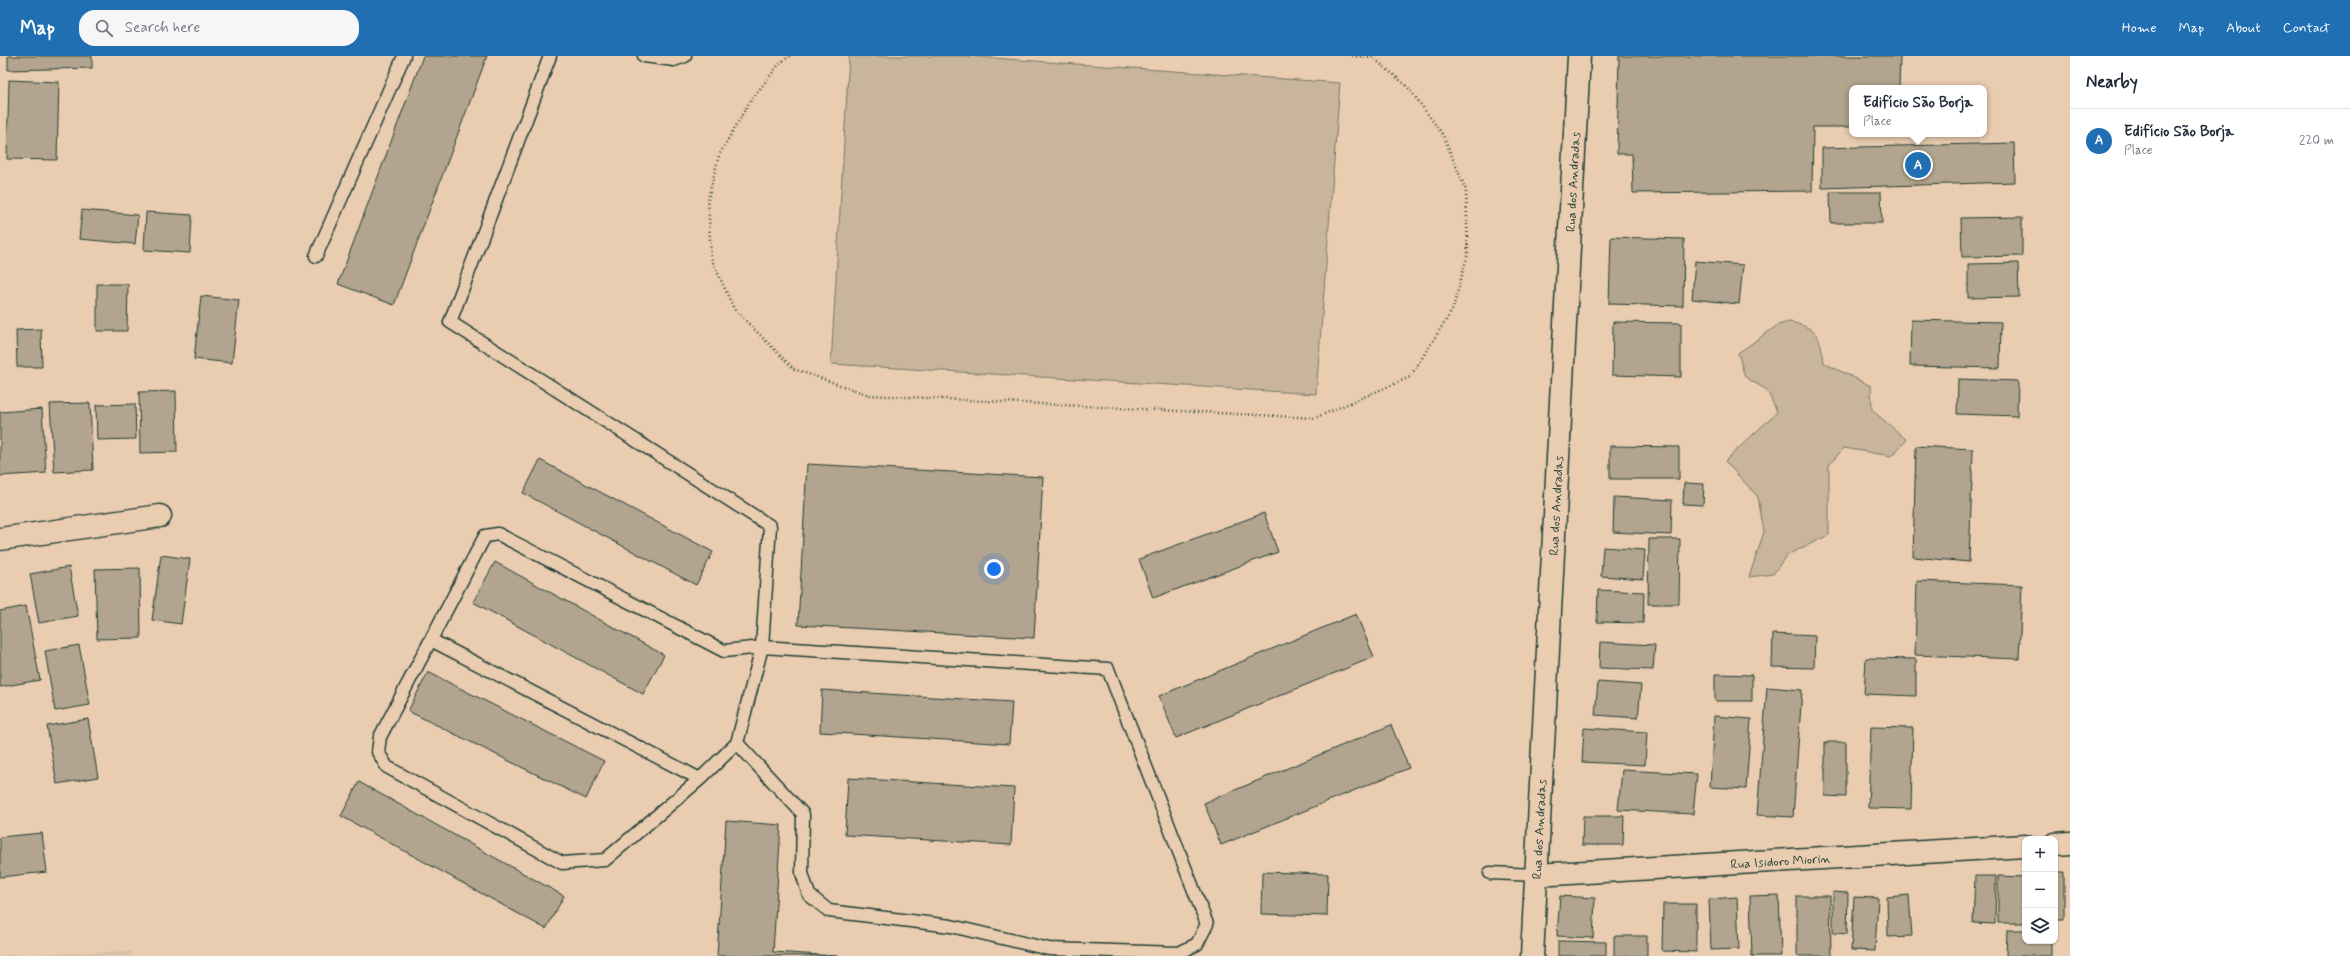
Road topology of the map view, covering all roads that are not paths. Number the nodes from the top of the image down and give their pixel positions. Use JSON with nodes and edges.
{"nodes":[{"id":1,"x":404,"y":56,"type":"edge"},
{"id":2,"x":550,"y":56,"type":"edge"},
{"id":3,"x":644,"y":56,"type":"edge"},
{"id":4,"x":685,"y":56,"type":"edge"},
{"id":5,"x":1579,"y":56,"type":"edge"},
{"id":6,"x":316,"y":256,"type":"dead end"},
{"id":7,"x":160,"y":516,"type":"dead end"},
{"id":8,"x":0,"y":539,"type":"edge"},
{"id":9,"x":431,"y":640,"type":"junction"},
{"id":10,"x":762,"y":648,"type":"junction"},
{"id":11,"x":737,"y":743,"type":"junction"},
{"id":12,"x":700,"y":779,"type":"junction"},
{"id":13,"x":2070,"y":843,"type":"edge"},
{"id":14,"x":2058,"y":844,"type":"edge"},
{"id":15,"x":2022,"y":846,"type":"edge"},
{"id":16,"x":1490,"y":873,"type":"dead end"},
{"id":17,"x":1536,"y":876,"type":"junction"},
{"id":18,"x":1532,"y":956,"type":"edge"}],
"edges":[{"from":1,"to":6,"type":"lane"},
{"from":2,"to":10,"type":"lane"},
{"from":3,"to":4,"type":"lane"},
{"from":5,"to":17,"type":"street","name":"Rua dos Andradas"},
{"from":7,"to":8,"type":"street"},
{"from":9,"to":10,"type":"lane"},
{"from":9,"to":12,"type":"lane"},
{"from":9,"to":12,"type":"lane"},
{"from":10,"to":11,"type":"lane"},
{"from":10,"to":11,"type":"lane"},
{"from":11,"to":12,"type":"lane"},
{"from":13,"to":14,"type":"street"},
{"from":15,"to":17,"type":"street","name":"Rua Isidoro Miorin"},
{"from":16,"to":17,"type":"lane"},
{"from":17,"to":18,"type":"street","name":"Rua dos Andradas"}]}
